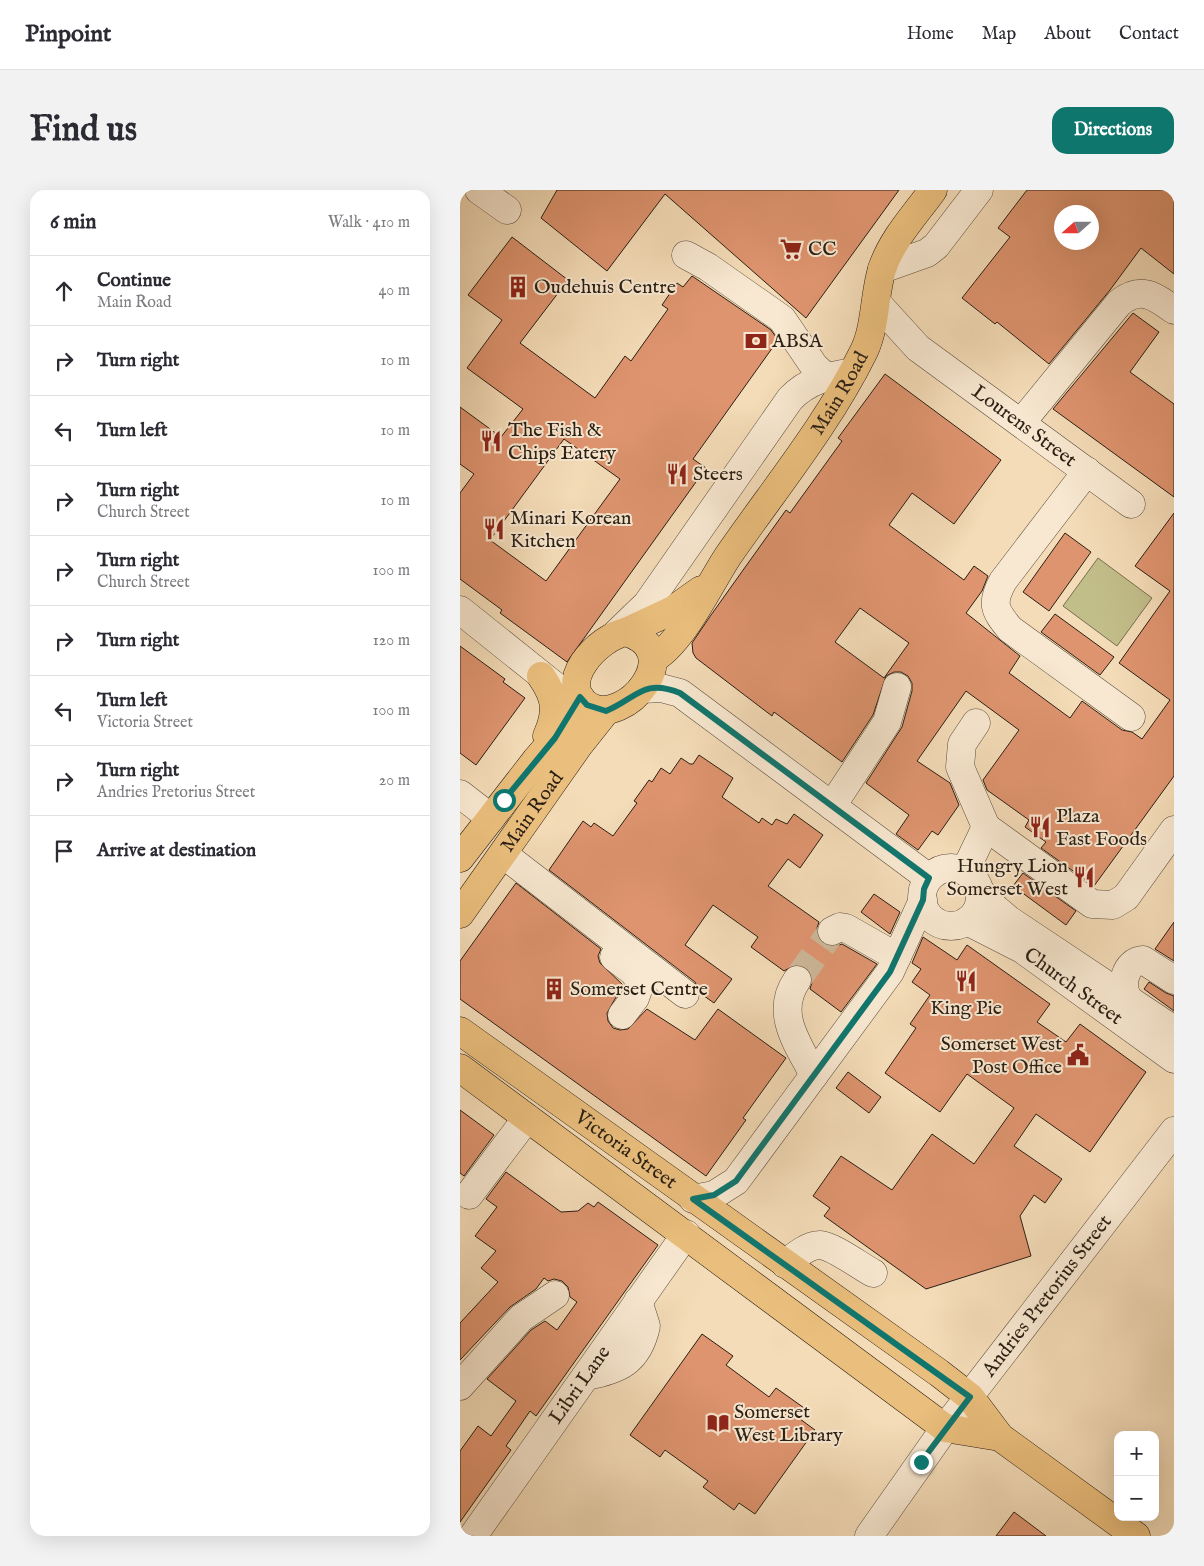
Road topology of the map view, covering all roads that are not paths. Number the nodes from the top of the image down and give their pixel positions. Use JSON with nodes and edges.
{"nodes":[{"id":1,"x":479,"y":190,"type":"edge"},
{"id":2,"x":933,"y":190,"type":"edge"},
{"id":3,"x":979,"y":190,"type":"edge"},
{"id":4,"x":507,"y":210,"type":"dead end"},
{"id":5,"x":686,"y":255,"type":"dead end"},
{"id":6,"x":882,"y":269,"type":"junction"},
{"id":7,"x":876,"y":302,"type":"junction"},
{"id":8,"x":1174,"y":310,"type":"edge"},
{"id":9,"x":866,"y":348,"type":"junction"},
{"id":10,"x":918,"y":348,"type":"junction"},
{"id":11,"x":853,"y":372,"type":"junction"},
{"id":12,"x":825,"y":376,"type":"junction"},
{"id":13,"x":1021,"y":423,"type":"junction"},
{"id":14,"x":1087,"y":471,"type":"junction"},
{"id":15,"x":1131,"y":504,"type":"dead end"},
{"id":16,"x":712,"y":581,"type":"junction"},
{"id":17,"x":464,"y":621,"type":"edge"},
{"id":18,"x":621,"y":633,"type":"junction"},
{"id":19,"x":653,"y":658,"type":"junction"},
{"id":20,"x":582,"y":666,"type":"junction"},
{"id":21,"x":532,"y":667,"type":"junction"},
{"id":22,"x":897,"y":687,"type":"dead end"},
{"id":23,"x":642,"y":689,"type":"junction"},
{"id":24,"x":580,"y":696,"type":"junction"},
{"id":25,"x":606,"y":711,"type":"junction"},
{"id":26,"x":1131,"y":717,"type":"dead end"},
{"id":27,"x":976,"y":723,"type":"dead end"},
{"id":28,"x":536,"y":760,"type":"junction"},
{"id":29,"x":460,"y":794,"type":"edge"},
{"id":30,"x":832,"y":806,"type":"junction"},
{"id":31,"x":491,"y":818,"type":"junction"},
{"id":32,"x":986,"y":827,"type":"junction"},
{"id":33,"x":1174,"y":830,"type":"edge"},
{"id":34,"x":503,"y":854,"type":"junction"},
{"id":35,"x":460,"y":858,"type":"edge"},
{"id":36,"x":972,"y":881,"type":"junction"},
{"id":37,"x":926,"y":889,"type":"junction"},
{"id":38,"x":460,"y":914,"type":"edge"},
{"id":39,"x":967,"y":921,"type":"junction"},
{"id":40,"x":832,"y":931,"type":"dead end"},
{"id":41,"x":613,"y":938,"type":"junction"},
{"id":42,"x":897,"y":957,"type":"junction"},
{"id":43,"x":797,"y":980,"type":"tunnel mouth"},
{"id":44,"x":1174,"y":980,"type":"edge"},
{"id":45,"x":685,"y":994,"type":"dead end"},
{"id":46,"x":1129,"y":1000,"type":"junction"},
{"id":47,"x":622,"y":1015,"type":"dead end"},
{"id":48,"x":1174,"y":1030,"type":"edge"},
{"id":49,"x":460,"y":1031,"type":"edge"},
{"id":50,"x":1174,"y":1059,"type":"edge"},
{"id":51,"x":460,"y":1068,"type":"edge"},
{"id":52,"x":814,"y":1075,"type":"junction"},
{"id":53,"x":527,"y":1118,"type":"junction"},
{"id":54,"x":1174,"y":1131,"type":"edge"},
{"id":55,"x":469,"y":1196,"type":"dead end"},
{"id":56,"x":693,"y":1199,"type":"junction"},
{"id":57,"x":686,"y":1234,"type":"junction"},
{"id":58,"x":785,"y":1264,"type":"junction"},
{"id":59,"x":873,"y":1273,"type":"dead end"},
{"id":60,"x":556,"y":1295,"type":"dead end"},
{"id":61,"x":460,"y":1386,"type":"edge"},
{"id":62,"x":970,"y":1397,"type":"junction"},
{"id":63,"x":945,"y":1428,"type":"junction"},
{"id":64,"x":1000,"y":1437,"type":"junction"},
{"id":65,"x":473,"y":1536,"type":"edge"},
{"id":66,"x":869,"y":1536,"type":"edge"},
{"id":67,"x":1136,"y":1536,"type":"edge"}],
"edges":[{"from":1,"to":4,"type":"street"},
{"from":2,"to":6,"type":"main road","name":"Main Road"},
{"from":3,"to":6,"type":"street"},
{"from":5,"to":12,"type":"street"},
{"from":6,"to":7,"type":"main road","name":"Main Road"},
{"from":7,"to":9,"type":"main road","name":"Main Road"},
{"from":7,"to":10,"type":"street","name":"Lourens Street"},
{"from":8,"to":13,"type":"street"},
{"from":9,"to":10,"type":"street","name":"Lourens Street"},
{"from":9,"to":11,"type":"main road","name":"Main Road"},
{"from":10,"to":13,"type":"street","name":"Lourens Street"},
{"from":11,"to":12,"type":"street"},
{"from":11,"to":16,"type":"main road","name":"Main Road"},
{"from":12,"to":18,"type":"street"},
{"from":13,"to":14,"type":"street","name":"Lourens Street"},
{"from":14,"to":15,"type":"street","name":"Lourens Street"},
{"from":14,"to":26,"type":"street"},
{"from":16,"to":18,"type":"main road","name":"Main Road"},
{"from":16,"to":19,"type":"main road","name":"Main Road"},
{"from":17,"to":21,"type":"street"},
{"from":18,"to":19,"type":"main road"},
{"from":18,"to":20,"type":"main road"},
{"from":19,"to":23,"type":"main road"},
{"from":20,"to":21,"type":"street"},
{"from":20,"to":24,"type":"main road"},
{"from":21,"to":24,"type":"street"},
{"from":21,"to":28,"type":"main road"},
{"from":22,"to":30,"type":"street"},
{"from":23,"to":25,"type":"main road"},
{"from":23,"to":30,"type":"street"},
{"from":24,"to":25,"type":"main road"},
{"from":24,"to":28,"type":"main road","name":"Main Road"},
{"from":25,"to":34,"type":"main road","name":"Main Road"},
{"from":27,"to":32,"type":"street"},
{"from":28,"to":31,"type":"main road","name":"Main Road"},
{"from":29,"to":31,"type":"street"},
{"from":30,"to":37,"type":"street"},
{"from":31,"to":35,"type":"main road","name":"Main Road"},
{"from":32,"to":33,"type":"street"},
{"from":32,"to":36,"type":"street"},
{"from":34,"to":38,"type":"main road","name":"Main Road"},
{"from":34,"to":41,"type":"street"},
{"from":36,"to":37,"type":"street"},
{"from":36,"to":39,"type":"street"},
{"from":36,"to":46,"type":"street","name":"Church Street"},
{"from":37,"to":39,"type":"street"},
{"from":37,"to":42,"type":"street"},
{"from":39,"to":50,"type":"street","name":"Church Street"},
{"from":40,"to":42,"type":"street"},
{"from":41,"to":45,"type":"street"},
{"from":41,"to":47,"type":"street"},
{"from":42,"to":52,"type":"street"},
{"from":43,"to":52,"type":"street"},
{"from":44,"to":46,"type":"street"},
{"from":46,"to":48,"type":"street","name":"Church Street"},
{"from":49,"to":56,"type":"main road","name":"Victoria Street"},
{"from":51,"to":53,"type":"main road","name":"Victoria Street"},
{"from":52,"to":56,"type":"street"},
{"from":53,"to":55,"type":"street"},
{"from":53,"to":57,"type":"main road","name":"Victoria Street"},
{"from":54,"to":62,"type":"street","name":"Andries Pretorius Street"},
{"from":56,"to":58,"type":"main road","name":"Victoria Street"},
{"from":57,"to":63,"type":"main road","name":"Victoria Street"},
{"from":57,"to":65,"type":"street","name":"Libri Lane"},
{"from":58,"to":59,"type":"street"},
{"from":58,"to":62,"type":"main road","name":"Victoria Street"},
{"from":60,"to":61,"type":"street"},
{"from":62,"to":63,"type":"street","name":"Andries Pretorius Street"},
{"from":62,"to":64,"type":"main road","name":"Victoria Street"},
{"from":63,"to":64,"type":"main road","name":"Victoria Street"},
{"from":63,"to":66,"type":"street","name":"Andries Pretorius Street"},
{"from":64,"to":67,"type":"main road","name":"Victoria Street"}]}
